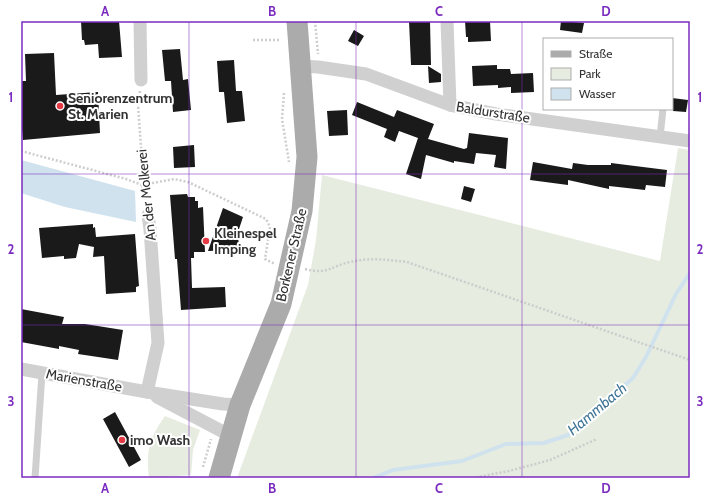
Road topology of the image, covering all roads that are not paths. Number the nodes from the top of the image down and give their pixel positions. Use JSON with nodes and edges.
{"nodes":[{"id":1,"x":140,"y":21,"type":"edge"},
{"id":2,"x":298,"y":21,"type":"edge"},
{"id":3,"x":447,"y":21,"type":"edge"},
{"id":4,"x":300,"y":66,"type":"junction"},
{"id":5,"x":141,"y":80,"type":"road end"},
{"id":6,"x":450,"y":105,"type":"junction"},
{"id":7,"x":663,"y":110,"type":"edge"},
{"id":8,"x":660,"y":137,"type":"junction"},
{"id":9,"x":690,"y":141,"type":"edge"},
{"id":10,"x":148,"y":215,"type":"road end"},
{"id":11,"x":21,"y":369,"type":"edge"},
{"id":12,"x":42,"y":373,"type":"junction"},
{"id":13,"x":146,"y":392,"type":"junction"},
{"id":14,"x":240,"y":405,"type":"junction"},
{"id":15,"x":231,"y":436,"type":"junction"},
{"id":16,"x":35,"y":478,"type":"edge"},
{"id":17,"x":219,"y":478,"type":"edge"}],
"edges":[{"from":1,"to":5,"type":"street"},
{"from":2,"to":4,"type":"main road","name":"Borkener Straße"},
{"from":3,"to":6,"type":"street"},
{"from":4,"to":6,"type":"street","name":"Baldurstraße"},
{"from":4,"to":14,"type":"main road","name":"Borkener Straße"},
{"from":6,"to":8,"type":"street","name":"Baldurstraße"},
{"from":7,"to":8,"type":"lane"},
{"from":8,"to":9,"type":"street","name":"Baldurstraße"},
{"from":10,"to":13,"type":"street","name":"An der Molkerei"},
{"from":11,"to":12,"type":"street","name":"Marienstraße"},
{"from":12,"to":13,"type":"street","name":"Marienstraße"},
{"from":12,"to":16,"type":"lane"},
{"from":13,"to":14,"type":"street","name":"Marienstraße"},
{"from":13,"to":15,"type":"street","name":"Marienstraße"},
{"from":14,"to":15,"type":"main road","name":"Borkener Straße"},
{"from":15,"to":17,"type":"main road","name":"Borkener Straße"}]}
